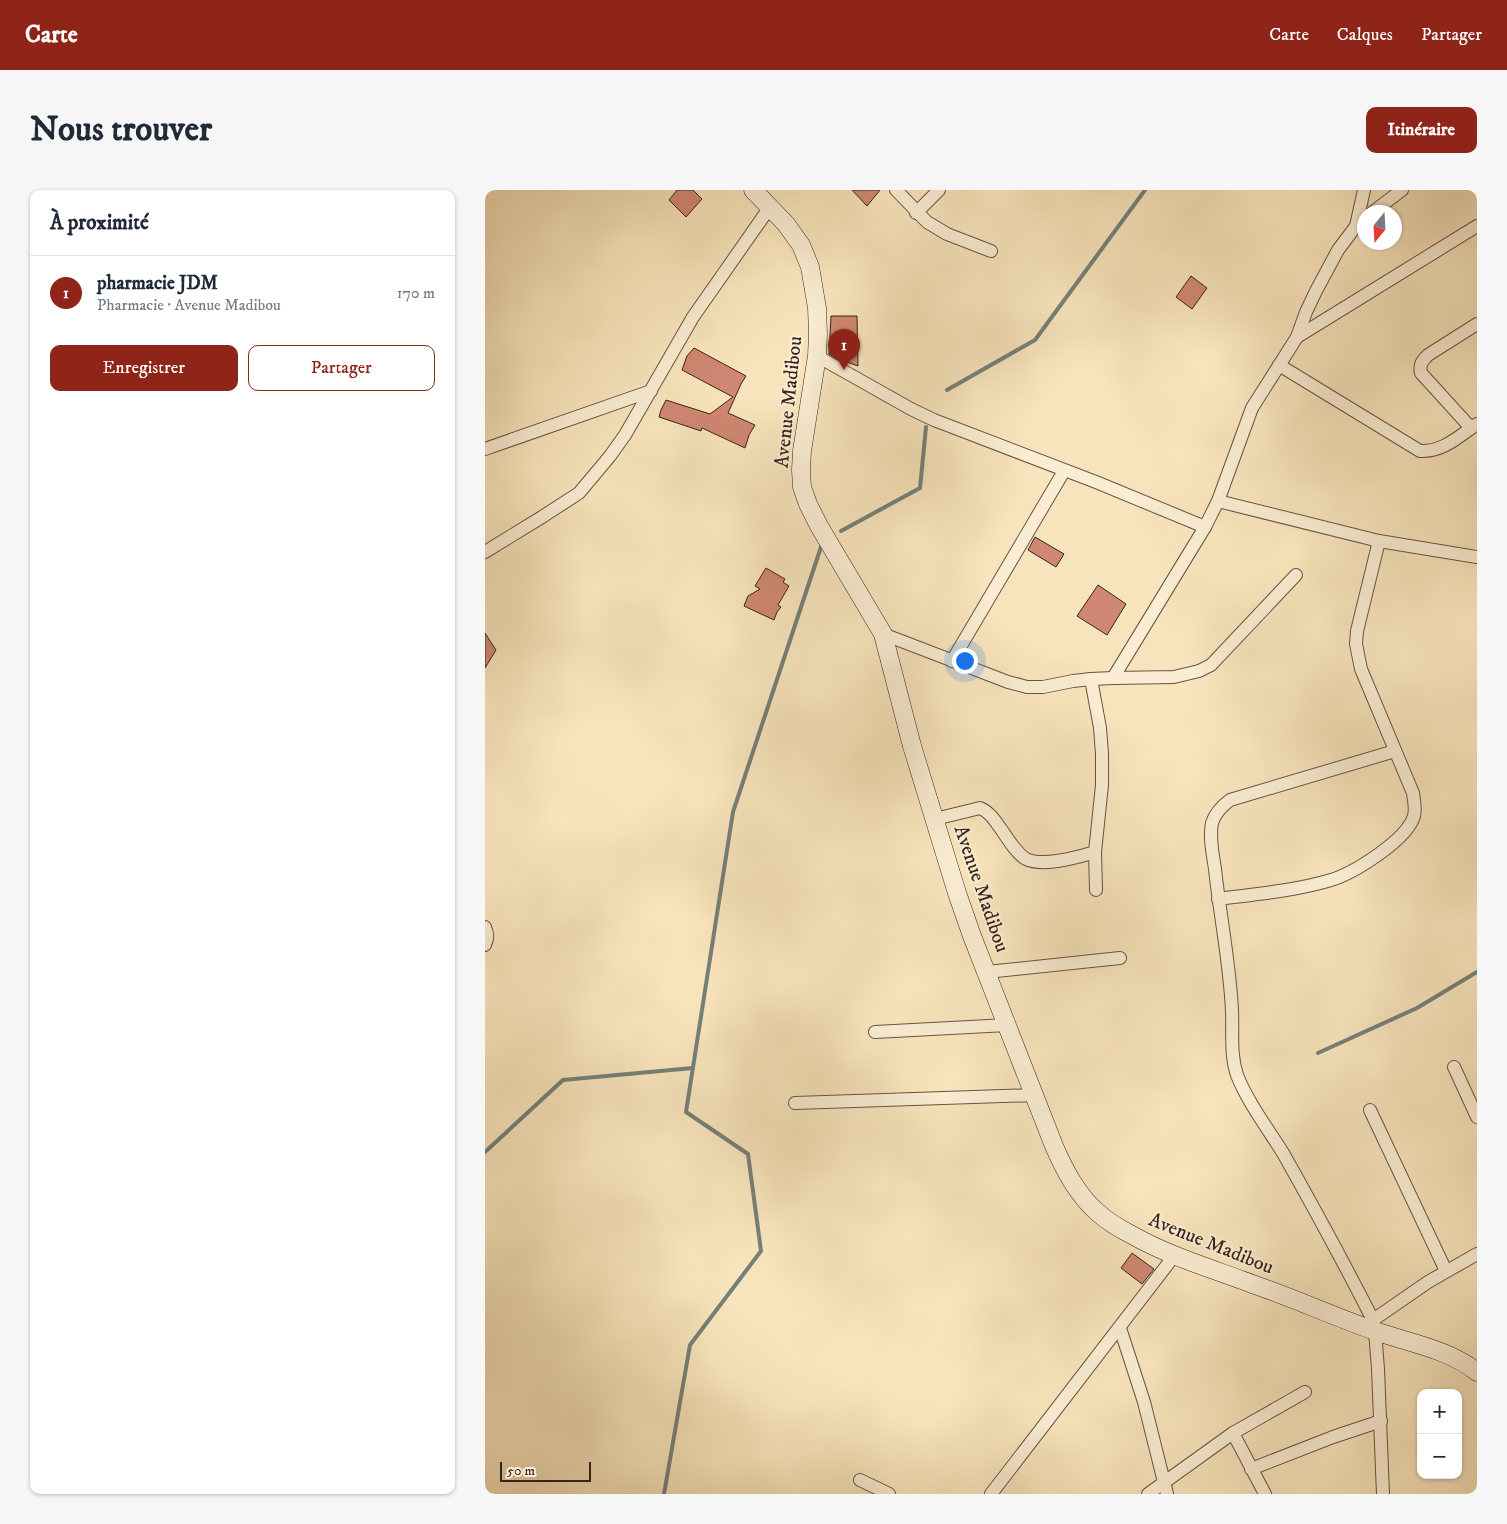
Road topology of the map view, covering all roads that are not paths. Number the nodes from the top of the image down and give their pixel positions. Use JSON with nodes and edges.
{"nodes":[{"id":1,"x":753,"y":190,"type":"edge"},
{"id":2,"x":896,"y":190,"type":"edge"},
{"id":3,"x":939,"y":190,"type":"edge"},
{"id":4,"x":1364,"y":190,"type":"edge"},
{"id":5,"x":1403,"y":190,"type":"edge"},
{"id":6,"x":1362,"y":205,"type":"edge"},
{"id":7,"x":1383,"y":205,"type":"edge"},
{"id":8,"x":770,"y":207,"type":"junction"},
{"id":9,"x":916,"y":212,"type":"junction"},
{"id":10,"x":1357,"y":226,"type":"edge"},
{"id":11,"x":1477,"y":226,"type":"edge"},
{"id":12,"x":991,"y":251,"type":"dead end"},
{"id":13,"x":1477,"y":324,"type":"edge"},
{"id":14,"x":1297,"y":337,"type":"junction"},
{"id":15,"x":817,"y":356,"type":"junction"},
{"id":16,"x":1279,"y":365,"type":"junction"},
{"id":17,"x":651,"y":391,"type":"junction"},
{"id":18,"x":1474,"y":426,"type":"edge"},
{"id":19,"x":485,"y":449,"type":"edge"},
{"id":20,"x":1064,"y":471,"type":"junction"},
{"id":21,"x":1218,"y":502,"type":"junction"},
{"id":22,"x":1205,"y":528,"type":"junction"},
{"id":23,"x":1379,"y":541,"type":"junction"},
{"id":24,"x":485,"y":552,"type":"edge"},
{"id":25,"x":1477,"y":557,"type":"edge"},
{"id":26,"x":1296,"y":575,"type":"dead end"},
{"id":27,"x":883,"y":634,"type":"junction"},
{"id":28,"x":952,"y":661,"type":"junction"},
{"id":29,"x":1113,"y":678,"type":"junction"},
{"id":30,"x":1091,"y":679,"type":"junction"},
{"id":31,"x":1395,"y":751,"type":"junction"},
{"id":32,"x":935,"y":819,"type":"junction"},
{"id":33,"x":1095,"y":852,"type":"junction"},
{"id":34,"x":1096,"y":890,"type":"dead end"},
{"id":35,"x":1218,"y":899,"type":"junction"},
{"id":36,"x":485,"y":927,"type":"edge"},
{"id":37,"x":485,"y":945,"type":"edge"},
{"id":38,"x":1120,"y":958,"type":"dead end"},
{"id":39,"x":987,"y":972,"type":"junction"},
{"id":40,"x":1007,"y":1025,"type":"junction"},
{"id":41,"x":875,"y":1032,"type":"dead end"},
{"id":42,"x":1454,"y":1067,"type":"dead end"},
{"id":43,"x":1035,"y":1095,"type":"junction"},
{"id":44,"x":795,"y":1102,"type":"dead end"},
{"id":45,"x":1370,"y":1110,"type":"dead end"},
{"id":46,"x":1477,"y":1117,"type":"edge"},
{"id":47,"x":1477,"y":1254,"type":"edge"},
{"id":48,"x":1174,"y":1256,"type":"junction"},
{"id":49,"x":1446,"y":1271,"type":"junction"},
{"id":50,"x":1374,"y":1325,"type":"junction"},
{"id":51,"x":1120,"y":1328,"type":"junction"},
{"id":52,"x":1477,"y":1372,"type":"edge"},
{"id":53,"x":1305,"y":1392,"type":"dead end"},
{"id":54,"x":1381,"y":1421,"type":"junction"},
{"id":55,"x":1233,"y":1433,"type":"junction"},
{"id":56,"x":1251,"y":1469,"type":"junction"},
{"id":57,"x":860,"y":1480,"type":"dead end"},
{"id":58,"x":1165,"y":1481,"type":"junction"},
{"id":59,"x":889,"y":1494,"type":"edge"},
{"id":60,"x":991,"y":1494,"type":"edge"},
{"id":61,"x":1148,"y":1494,"type":"edge"},
{"id":62,"x":1167,"y":1494,"type":"edge"},
{"id":63,"x":1265,"y":1494,"type":"edge"},
{"id":64,"x":1383,"y":1494,"type":"edge"}],
"edges":[{"from":1,"to":8,"type":"street","name":"Avenue Madibou"},
{"from":2,"to":9,"type":"street"},
{"from":3,"to":9,"type":"street"},
{"from":4,"to":6,"type":"street"},
{"from":5,"to":7,"type":"street"},
{"from":8,"to":15,"type":"street","name":"Avenue Madibou"},
{"from":8,"to":17,"type":"street"},
{"from":9,"to":12,"type":"street"},
{"from":10,"to":14,"type":"street"},
{"from":11,"to":14,"type":"street"},
{"from":13,"to":18,"type":"street"},
{"from":14,"to":16,"type":"street"},
{"from":15,"to":20,"type":"street"},
{"from":15,"to":27,"type":"street","name":"Avenue Madibou"},
{"from":16,"to":18,"type":"street"},
{"from":16,"to":21,"type":"street"},
{"from":17,"to":19,"type":"street"},
{"from":17,"to":24,"type":"street"},
{"from":20,"to":22,"type":"street"},
{"from":20,"to":28,"type":"street"},
{"from":21,"to":22,"type":"street"},
{"from":21,"to":23,"type":"street"},
{"from":22,"to":29,"type":"street"},
{"from":23,"to":25,"type":"street"},
{"from":23,"to":31,"type":"street"},
{"from":26,"to":29,"type":"street"},
{"from":27,"to":28,"type":"street"},
{"from":27,"to":32,"type":"street","name":"Avenue Madibou"},
{"from":28,"to":30,"type":"street"},
{"from":29,"to":30,"type":"street"},
{"from":30,"to":33,"type":"street"},
{"from":31,"to":35,"type":"street"},
{"from":31,"to":35,"type":"street"},
{"from":32,"to":33,"type":"street"},
{"from":32,"to":39,"type":"street","name":"Avenue Madibou"},
{"from":33,"to":34,"type":"street"},
{"from":35,"to":50,"type":"street"},
{"from":36,"to":37,"type":"street"},
{"from":38,"to":39,"type":"street"},
{"from":39,"to":40,"type":"street","name":"Avenue Madibou"},
{"from":40,"to":41,"type":"street"},
{"from":40,"to":43,"type":"street","name":"Avenue Madibou"},
{"from":42,"to":46,"type":"street"},
{"from":43,"to":44,"type":"street"},
{"from":43,"to":48,"type":"street","name":"Avenue Madibou"},
{"from":45,"to":49,"type":"street"},
{"from":47,"to":49,"type":"street"},
{"from":48,"to":50,"type":"street","name":"Avenue Madibou"},
{"from":48,"to":51,"type":"street"},
{"from":49,"to":50,"type":"street"},
{"from":50,"to":52,"type":"street","name":"Avenue Madibou"},
{"from":50,"to":54,"type":"street"},
{"from":51,"to":58,"type":"street"},
{"from":51,"to":60,"type":"street"},
{"from":53,"to":55,"type":"street"},
{"from":54,"to":56,"type":"street"},
{"from":54,"to":64,"type":"street"},
{"from":55,"to":56,"type":"street"},
{"from":55,"to":58,"type":"street"},
{"from":56,"to":63,"type":"street"},
{"from":57,"to":59,"type":"street"},
{"from":58,"to":61,"type":"street"},
{"from":58,"to":62,"type":"street"}]}
